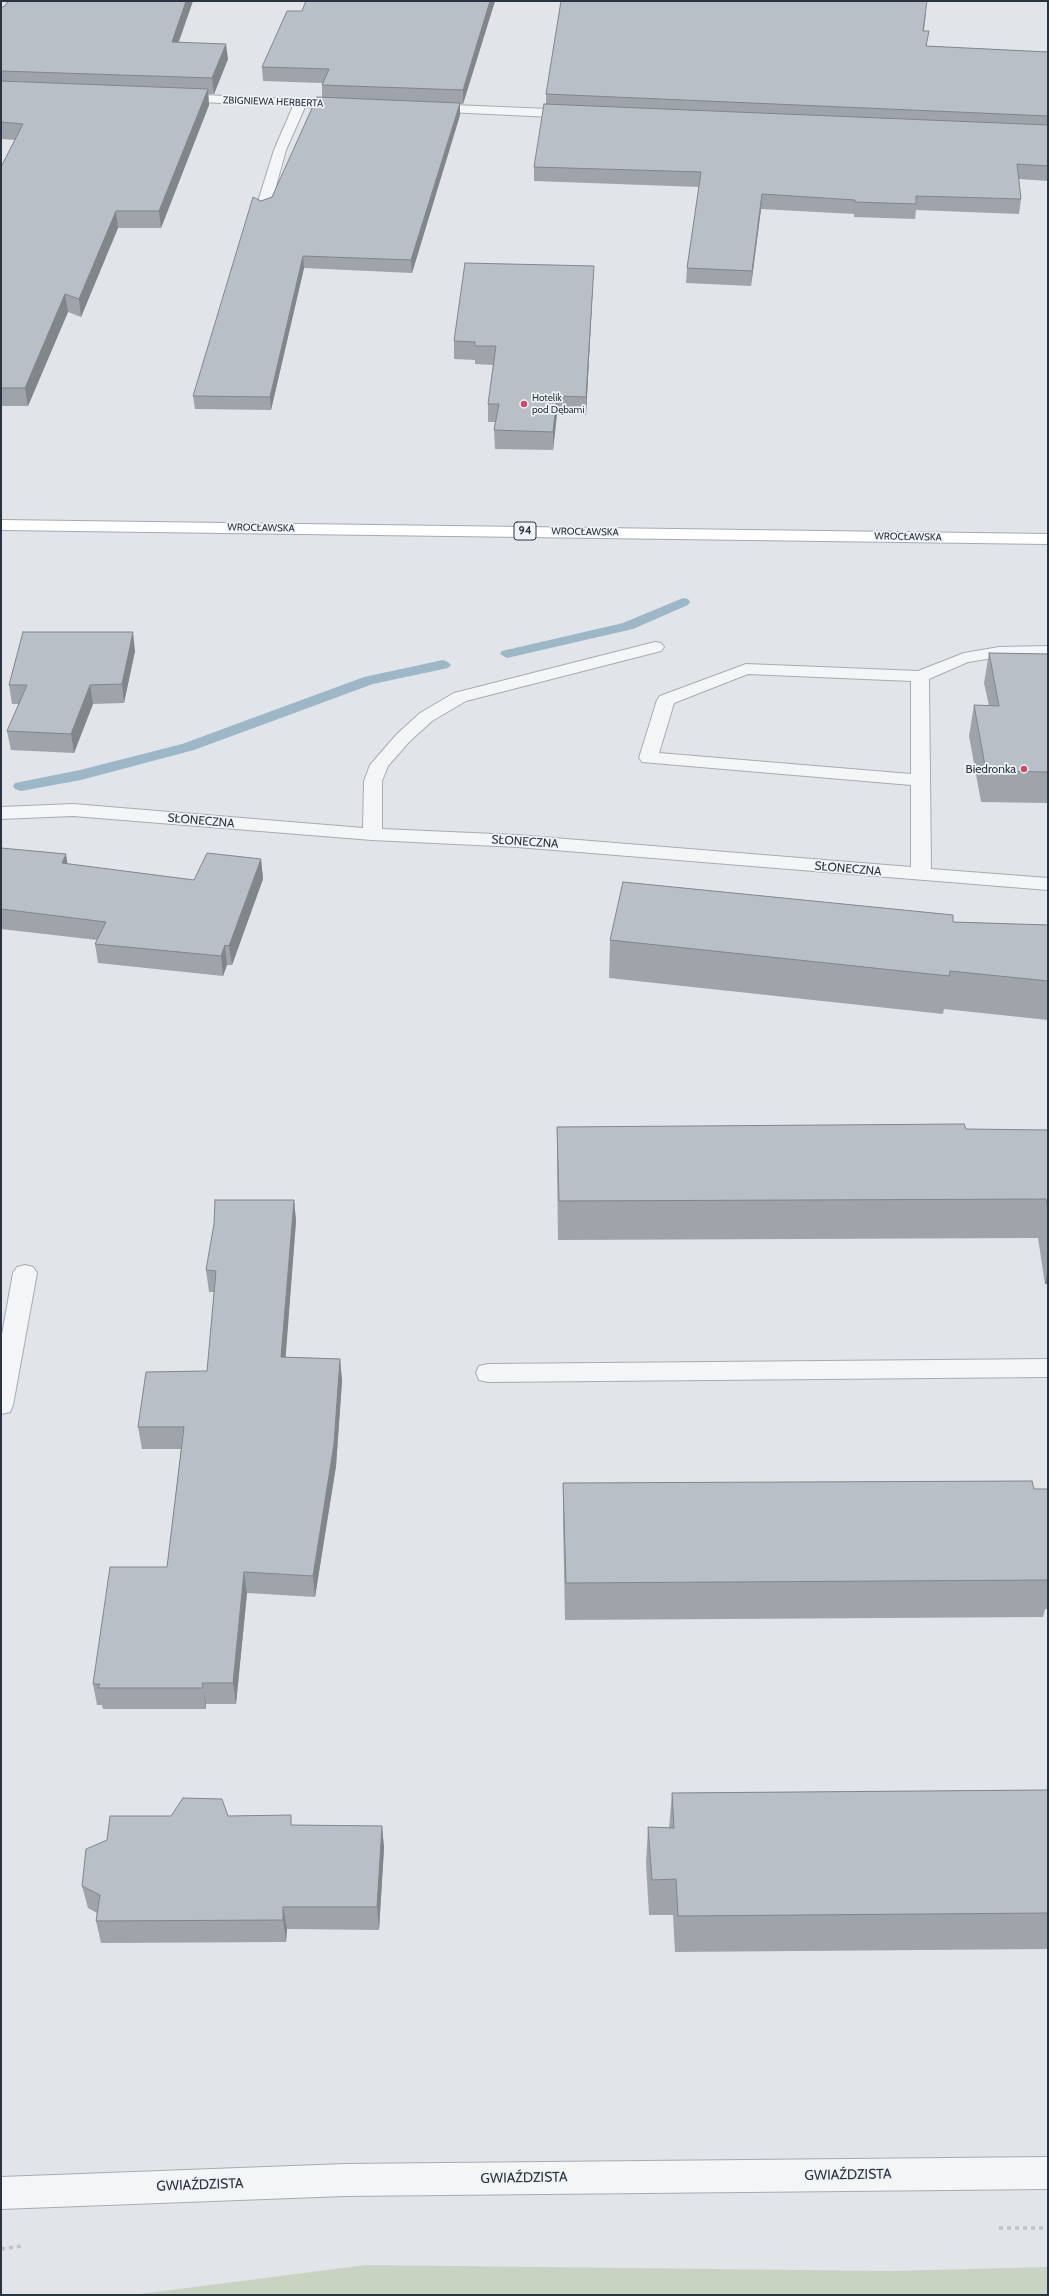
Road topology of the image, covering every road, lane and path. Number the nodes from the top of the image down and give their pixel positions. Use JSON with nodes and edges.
{"nodes":[{"id":1,"x":165,"y":97,"type":"edge"},
{"id":2,"x":301,"y":103,"type":"junction"},
{"id":3,"x":357,"y":105,"type":"edge"},
{"id":4,"x":421,"y":108,"type":"edge"},
{"id":5,"x":588,"y":115,"type":"edge"},
{"id":6,"x":263,"y":208,"type":"edge"},
{"id":7,"x":1,"y":525,"type":"edge"},
{"id":8,"x":1048,"y":539,"type":"edge"},
{"id":9,"x":655,"y":647,"type":"dead end"},
{"id":10,"x":1048,"y":651,"type":"edge"},
{"id":11,"x":920,"y":676,"type":"junction"},
{"id":12,"x":920,"y":780,"type":"junction"},
{"id":13,"x":1,"y":813,"type":"edge"},
{"id":14,"x":372,"y":834,"type":"junction"},
{"id":15,"x":921,"y":875,"type":"junction"},
{"id":16,"x":1048,"y":884,"type":"edge"},
{"id":17,"x":25,"y":1273,"type":"dead end"},
{"id":18,"x":1048,"y":1368,"type":"edge"},
{"id":19,"x":488,"y":1373,"type":"dead end"},
{"id":20,"x":1,"y":1406,"type":"edge"},
{"id":21,"x":1048,"y":2173,"type":"edge"},
{"id":22,"x":1,"y":2193,"type":"edge"}],
"edges":[{"from":1,"to":2,"type":"street","name":"ZBIGNIEWA HERBERTA"},
{"from":2,"to":3,"type":"street","name":"ZBIGNIEWA HERBERTA"},
{"from":2,"to":6,"type":"street"},
{"from":4,"to":5,"type":"street"},
{"from":7,"to":8,"type":"main road","name":"WROCŁAWSKA","number":"94"},
{"from":9,"to":14,"type":"street"},
{"from":10,"to":11,"type":"street"},
{"from":11,"to":12,"type":"street"},
{"from":11,"to":12,"type":"street"},
{"from":12,"to":15,"type":"street"},
{"from":13,"to":14,"type":"street","name":"SŁONECZNA"},
{"from":14,"to":15,"type":"street","name":"SŁONECZNA"},
{"from":15,"to":16,"type":"street","name":"SŁONECZNA"},
{"from":17,"to":20,"type":"street"},
{"from":18,"to":19,"type":"street"},
{"from":21,"to":22,"type":"street","name":"GWIAŹDZISTA"}]}
